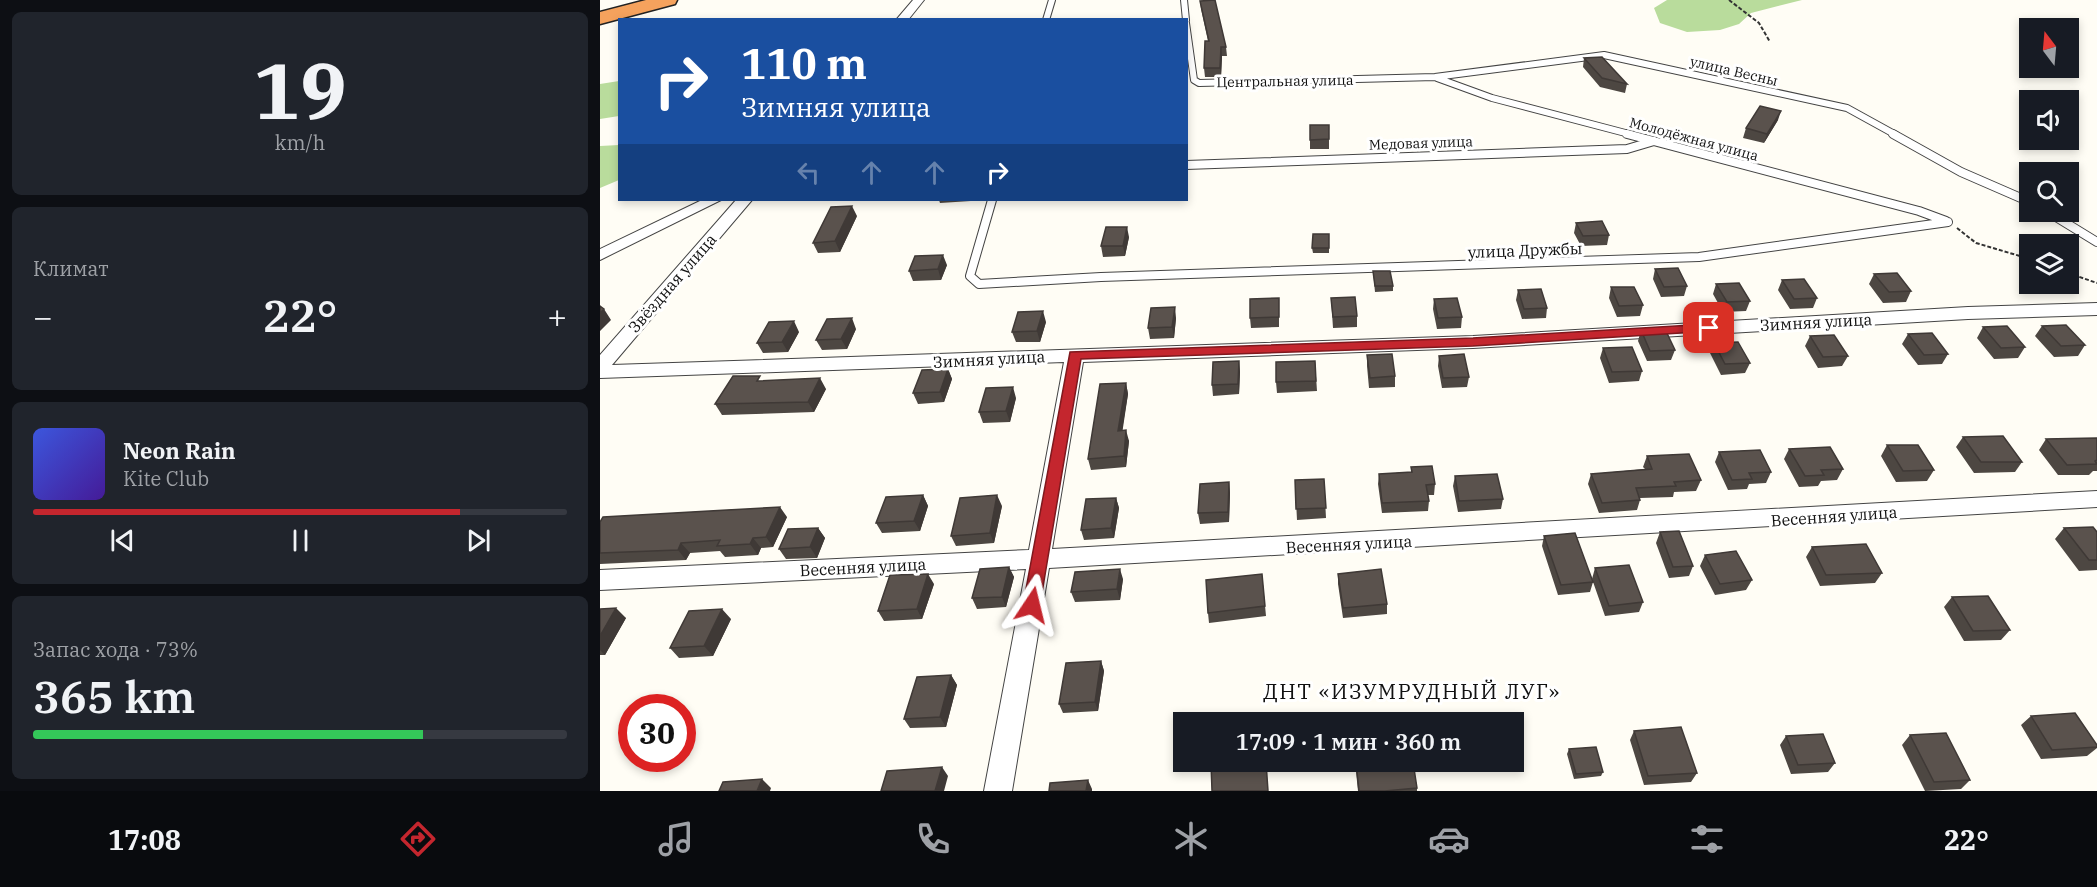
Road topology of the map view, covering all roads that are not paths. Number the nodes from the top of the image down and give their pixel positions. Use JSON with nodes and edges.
{"nodes":[{"id":1,"x":668,"y":0,"type":"edge"},
{"id":2,"x":919,"y":0,"type":"edge"},
{"id":3,"x":1052,"y":0,"type":"edge"},
{"id":4,"x":1184,"y":0,"type":"edge"},
{"id":5,"x":600,"y":18,"type":"edge"},
{"id":6,"x":903,"y":18,"type":"edge"},
{"id":7,"x":1047,"y":18,"type":"edge"},
{"id":8,"x":1186,"y":18,"type":"edge"},
{"id":9,"x":1188,"y":36,"type":"edge"},
{"id":10,"x":1435,"y":77,"type":"junction"},
{"id":11,"x":1655,"y":140,"type":"junction"},
{"id":12,"x":1188,"y":165,"type":"edge"},
{"id":13,"x":2019,"y":197,"type":"edge"},
{"id":14,"x":711,"y":201,"type":"edge"},
{"id":15,"x":743,"y":201,"type":"edge"},
{"id":16,"x":992,"y":201,"type":"edge"},
{"id":17,"x":1948,"y":222,"type":"joint"},
{"id":18,"x":2064,"y":222,"type":"edge"},
{"id":19,"x":2097,"y":242,"type":"edge"},
{"id":20,"x":600,"y":255,"type":"edge"},
{"id":21,"x":2097,"y":309,"type":"edge"},
{"id":22,"x":1075,"y":355,"type":"junction"},
{"id":23,"x":600,"y":367,"type":"edge"},
{"id":24,"x":600,"y":372,"type":"edge"},
{"id":25,"x":2097,"y":499,"type":"edge"},
{"id":26,"x":1040,"y":558,"type":"junction"},
{"id":27,"x":600,"y":580,"type":"edge"},
{"id":28,"x":998,"y":791,"type":"edge"}],
"edges":[{"from":1,"to":5,"type":"highway"},
{"from":2,"to":6,"type":"street"},
{"from":3,"to":7,"type":"lane"},
{"from":4,"to":8,"type":"lane","name":"Центральная улица"},
{"from":9,"to":10,"type":"lane","name":"Центральная улица"},
{"from":10,"to":11,"type":"lane","name":"Молодёжная улица"},
{"from":10,"to":13,"type":"lane","name":"улица Весны"},
{"from":11,"to":12,"type":"lane","name":"Медовая улица"},
{"from":11,"to":17,"type":"lane","name":"Молодёжная улица"},
{"from":14,"to":20,"type":"street"},
{"from":15,"to":23,"type":"street","name":"Звёздная улица"},
{"from":16,"to":17,"type":"lane","name":"улица Дружбы"},
{"from":18,"to":19,"type":"lane"},
{"from":21,"to":22,"type":"street","name":"Зимняя улица"},
{"from":22,"to":24,"type":"street","name":"Зимняя улица"},
{"from":22,"to":26,"type":"street"},
{"from":25,"to":26,"type":"street","name":"Весенняя улица"},
{"from":26,"to":27,"type":"street","name":"Весенняя улица"},
{"from":26,"to":28,"type":"street"}]}
